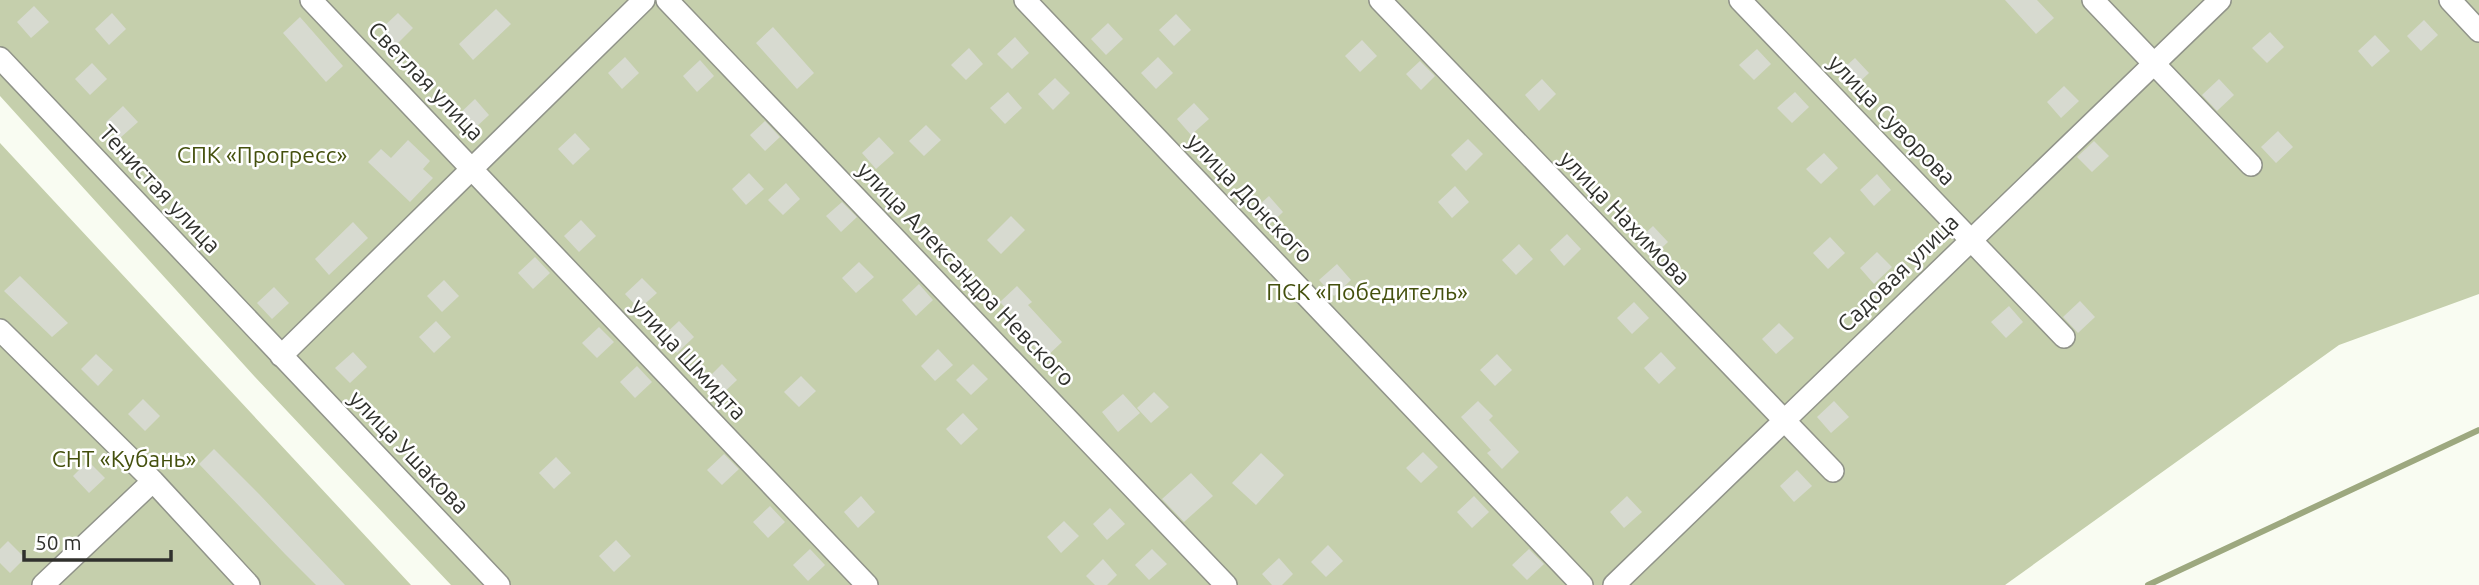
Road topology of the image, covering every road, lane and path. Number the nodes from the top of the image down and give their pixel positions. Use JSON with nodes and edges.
{"nodes":[{"id":1,"x":312,"y":0,"type":"edge"},
{"id":2,"x":644,"y":0,"type":"edge"},
{"id":3,"x":667,"y":0,"type":"edge"},
{"id":4,"x":1025,"y":0,"type":"edge"},
{"id":5,"x":1380,"y":0,"type":"edge"},
{"id":6,"x":1740,"y":0,"type":"edge"},
{"id":7,"x":2093,"y":0,"type":"edge"},
{"id":8,"x":2220,"y":0,"type":"edge"},
{"id":9,"x":2450,"y":0,"type":"edge"},
{"id":10,"x":2479,"y":31,"type":"edge"},
{"id":11,"x":0,"y":58,"type":"edge"},
{"id":12,"x":2154,"y":65,"type":"junction"},
{"id":13,"x":2250,"y":165,"type":"dead end"},
{"id":14,"x":473,"y":169,"type":"junction"},
{"id":15,"x":1970,"y":240,"type":"junction"},
{"id":16,"x":0,"y":330,"type":"edge"},
{"id":17,"x":2064,"y":337,"type":"dead end"},
{"id":18,"x":281,"y":356,"type":"junction"},
{"id":19,"x":1783,"y":422,"type":"junction"},
{"id":20,"x":1833,"y":471,"type":"dead end"},
{"id":21,"x":153,"y":481,"type":"junction"},
{"id":22,"x":43,"y":585,"type":"edge"},
{"id":23,"x":249,"y":585,"type":"edge"},
{"id":24,"x":499,"y":585,"type":"edge"},
{"id":25,"x":867,"y":585,"type":"edge"},
{"id":26,"x":1226,"y":585,"type":"edge"},
{"id":27,"x":1582,"y":585,"type":"edge"},
{"id":28,"x":1614,"y":585,"type":"edge"}],
"edges":[{"from":1,"to":14,"type":"street","name":"Светлая улица"},
{"from":2,"to":14,"type":"street"},
{"from":3,"to":26,"type":"street","name":"улица Александра Невского"},
{"from":4,"to":27,"type":"street","name":"улица Донского"},
{"from":5,"to":19,"type":"street","name":"улица Нахимова"},
{"from":6,"to":15,"type":"street","name":"улица Суворова"},
{"from":7,"to":12,"type":"street"},
{"from":8,"to":12,"type":"street","name":"Садовая улица"},
{"from":9,"to":10,"type":"street"},
{"from":11,"to":18,"type":"street","name":"Тенистая улица"},
{"from":12,"to":13,"type":"street"},
{"from":12,"to":15,"type":"street","name":"Садовая улица"},
{"from":14,"to":18,"type":"street"},
{"from":14,"to":25,"type":"street","name":"улица Шмидта"},
{"from":15,"to":17,"type":"street","name":"улица Суворова"},
{"from":15,"to":19,"type":"street","name":"Садовая улица"},
{"from":16,"to":21,"type":"street"},
{"from":18,"to":24,"type":"street","name":"улица Ушакова"},
{"from":19,"to":20,"type":"street","name":"улица Нахимова"},
{"from":19,"to":28,"type":"street","name":"Садовая улица"},
{"from":21,"to":22,"type":"street"},
{"from":21,"to":23,"type":"street"}]}
